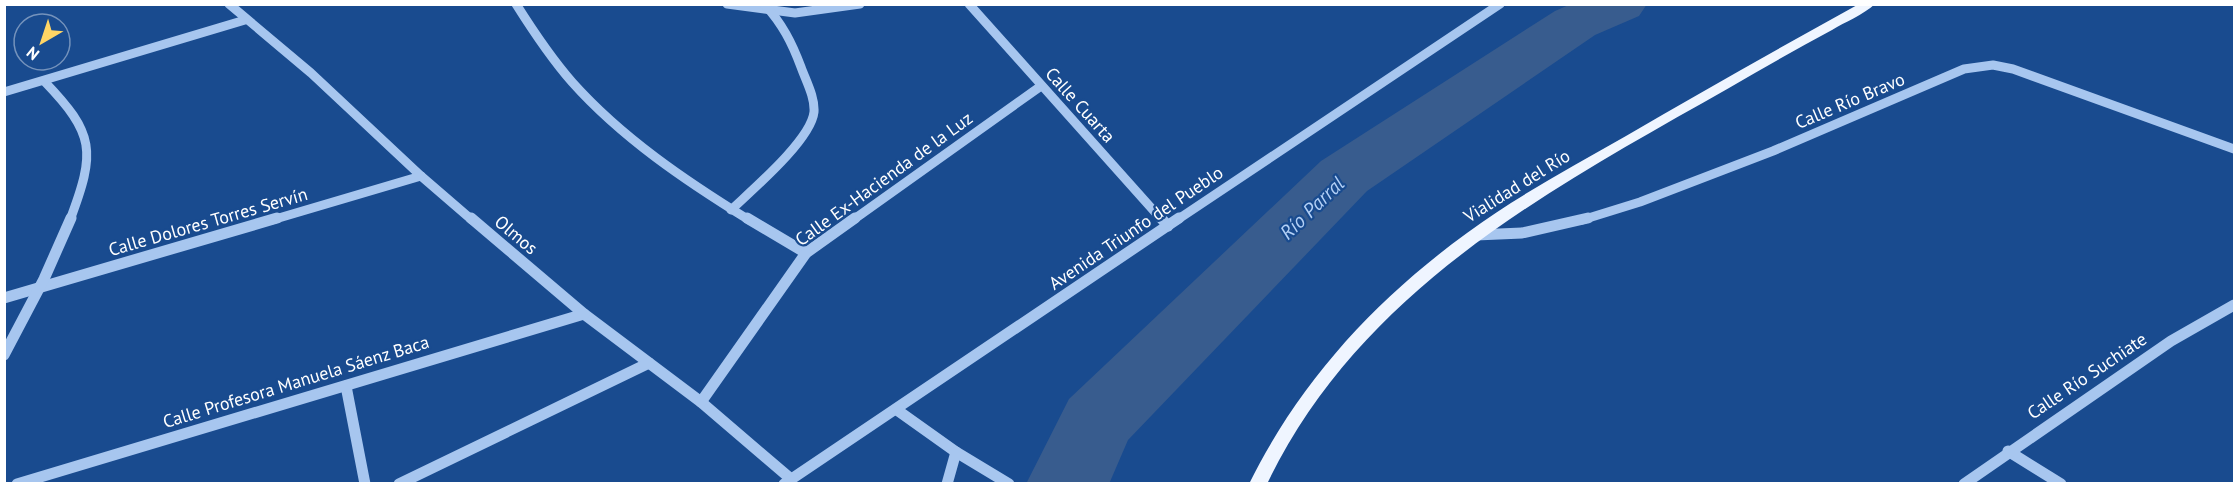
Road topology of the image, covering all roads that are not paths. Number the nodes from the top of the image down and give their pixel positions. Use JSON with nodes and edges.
{"nodes":[{"id":1,"x":229,"y":4,"type":"edge"},
{"id":2,"x":516,"y":4,"type":"edge"},
{"id":3,"x":727,"y":4,"type":"edge"},
{"id":4,"x":860,"y":4,"type":"edge"},
{"id":5,"x":969,"y":4,"type":"edge"},
{"id":6,"x":1500,"y":4,"type":"edge"},
{"id":7,"x":1869,"y":4,"type":"edge"},
{"id":8,"x":768,"y":8,"type":"edge"},
{"id":9,"x":245,"y":20,"type":"junction"},
{"id":10,"x":44,"y":81,"type":"junction"},
{"id":11,"x":1041,"y":86,"type":"junction"},
{"id":12,"x":4,"y":92,"type":"edge"},
{"id":13,"x":2235,"y":149,"type":"edge"},
{"id":14,"x":421,"y":176,"type":"junction"},
{"id":15,"x":732,"y":210,"type":"junction"},
{"id":16,"x":1168,"y":226,"type":"junction"},
{"id":17,"x":1474,"y":236,"type":"junction"},
{"id":18,"x":806,"y":253,"type":"junction"},
{"id":19,"x":40,"y":288,"type":"junction"},
{"id":20,"x":4,"y":298,"type":"edge"},
{"id":21,"x":2235,"y":305,"type":"edge"},
{"id":22,"x":584,"y":314,"type":"junction"},
{"id":23,"x":4,"y":355,"type":"edge"},
{"id":24,"x":649,"y":363,"type":"junction"},
{"id":25,"x":346,"y":386,"type":"junction"},
{"id":26,"x":701,"y":402,"type":"junction"},
{"id":27,"x":897,"y":410,"type":"junction"},
{"id":28,"x":2008,"y":451,"type":"junction"},
{"id":29,"x":956,"y":452,"type":"junction"},
{"id":30,"x":787,"y":481,"type":"edge"},
{"id":31,"x":18,"y":483,"type":"edge"},
{"id":32,"x":365,"y":483,"type":"edge"},
{"id":33,"x":399,"y":483,"type":"edge"},
{"id":34,"x":947,"y":483,"type":"edge"},
{"id":35,"x":1009,"y":483,"type":"edge"},
{"id":36,"x":1258,"y":483,"type":"edge"},
{"id":37,"x":1964,"y":483,"type":"edge"},
{"id":38,"x":2061,"y":483,"type":"edge"}],
"edges":[{"from":1,"to":9,"type":"street","name":"Olmos"},
{"from":2,"to":15,"type":"street"},
{"from":3,"to":8,"type":"street"},
{"from":4,"to":8,"type":"street"},
{"from":5,"to":11,"type":"street","name":"Calle Cuarta"},
{"from":6,"to":16,"type":"street","name":"Avenida Triunfo del Pueblo"},
{"from":7,"to":17,"type":"main road","name":"Vialidad del Río"},
{"from":8,"to":15,"type":"street"},
{"from":9,"to":10,"type":"street"},
{"from":9,"to":14,"type":"street","name":"Olmos"},
{"from":10,"to":12,"type":"street"},
{"from":10,"to":19,"type":"street"},
{"from":11,"to":16,"type":"street","name":"Calle Cuarta"},
{"from":11,"to":18,"type":"street","name":"Calle Ex-Hacienda de la Luz"},
{"from":13,"to":17,"type":"street","name":"Calle Río Bravo"},
{"from":14,"to":19,"type":"street","name":"Calle Dolores Torres Servín"},
{"from":14,"to":22,"type":"street","name":"Olmos"},
{"from":15,"to":18,"type":"street"},
{"from":16,"to":27,"type":"street","name":"Avenida Triunfo del Pueblo"},
{"from":17,"to":36,"type":"main road","name":"Vialidad del Río"},
{"from":18,"to":26,"type":"street","name":"Calle Ex-Hacienda de la Luz"},
{"from":19,"to":20,"type":"street","name":"Calle Dolores Torres Servín"},
{"from":19,"to":23,"type":"street"},
{"from":21,"to":28,"type":"street","name":"Calle Río Suchiate"},
{"from":22,"to":24,"type":"street","name":"Olmos"},
{"from":22,"to":25,"type":"street","name":"Calle Profesora Manuela Sáenz Baca"},
{"from":24,"to":26,"type":"street","name":"Olmos"},
{"from":24,"to":33,"type":"street"},
{"from":25,"to":31,"type":"street","name":"Calle Profesora Manuela Sáenz Baca"},
{"from":25,"to":32,"type":"street"},
{"from":26,"to":30,"type":"street","name":"Olmos"},
{"from":27,"to":29,"type":"street"},
{"from":27,"to":30,"type":"street","name":"Avenida Triunfo del Pueblo"},
{"from":28,"to":37,"type":"street","name":"Calle Río Suchiate"},
{"from":28,"to":38,"type":"street"},
{"from":29,"to":34,"type":"street"},
{"from":29,"to":35,"type":"street"}]}
